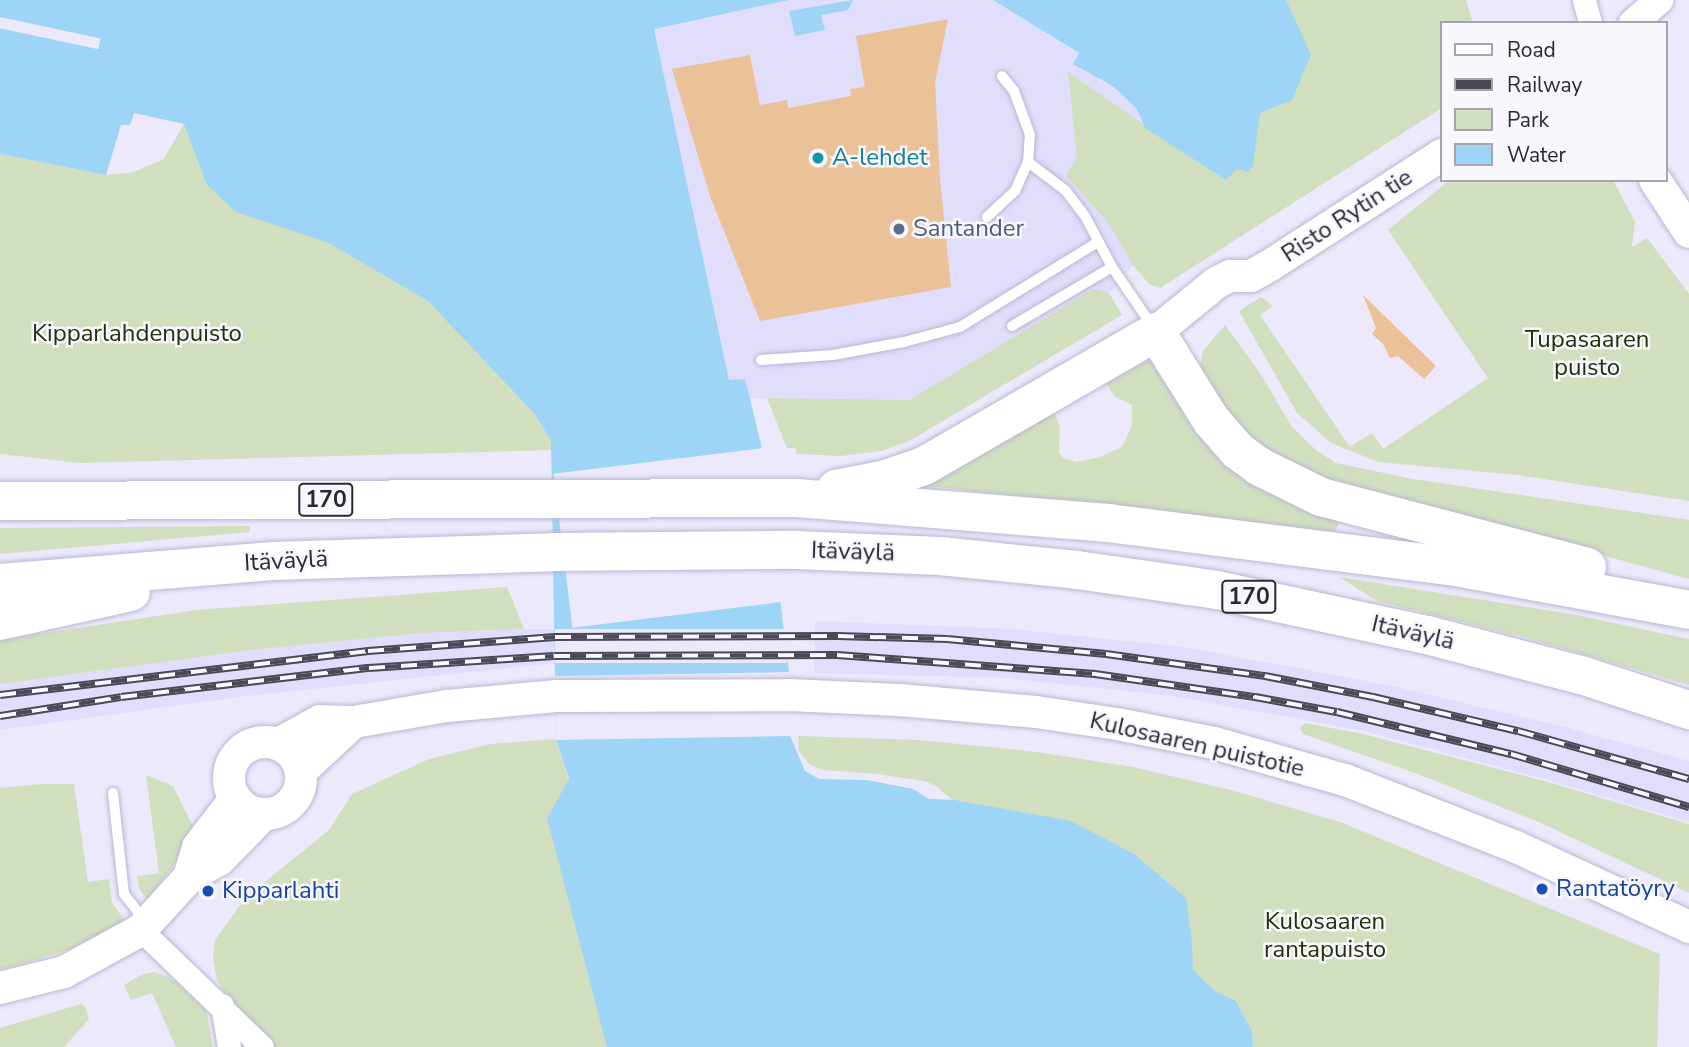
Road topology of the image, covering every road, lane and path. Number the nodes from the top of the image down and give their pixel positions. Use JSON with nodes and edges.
{"nodes":[{"id":1,"x":1584,"y":0,"type":"edge"},
{"id":2,"x":1659,"y":0,"type":"edge"},
{"id":3,"x":1589,"y":21,"type":"edge"},
{"id":4,"x":1635,"y":21,"type":"edge"},
{"id":5,"x":1002,"y":76,"type":"dead end"},
{"id":6,"x":1440,"y":156,"type":"edge"},
{"id":7,"x":1028,"y":162,"type":"junction"},
{"id":8,"x":1656,"y":182,"type":"edge"},
{"id":9,"x":987,"y":217,"type":"dead end"},
{"id":10,"x":1689,"y":232,"type":"edge"},
{"id":11,"x":1098,"y":242,"type":"junction"},
{"id":12,"x":1112,"y":267,"type":"junction"},
{"id":13,"x":1012,"y":326,"type":"dead end"},
{"id":14,"x":1156,"y":332,"type":"junction"},
{"id":15,"x":761,"y":360,"type":"dead end"},
{"id":16,"x":0,"y":484,"type":"edge"},
{"id":17,"x":797,"y":498,"type":"junction"},
{"id":18,"x":0,"y":501,"type":"edge"},
{"id":19,"x":99,"y":501,"type":"junction"},
{"id":20,"x":273,"y":561,"type":"junction"},
{"id":21,"x":0,"y":583,"type":"edge"},
{"id":22,"x":1689,"y":595,"type":"edge"},
{"id":23,"x":1689,"y":610,"type":"edge"},
{"id":24,"x":0,"y":621,"type":"edge"},
{"id":25,"x":1689,"y":710,"type":"edge"},
{"id":26,"x":354,"y":722,"type":"junction"},
{"id":27,"x":278,"y":744,"type":"junction"},
{"id":28,"x":301,"y":771,"type":"junction"},
{"id":29,"x":113,"y":793,"type":"dead end"},
{"id":30,"x":235,"y":799,"type":"junction"},
{"id":31,"x":264,"y":814,"type":"junction"},
{"id":32,"x":189,"y":877,"type":"junction"},
{"id":33,"x":144,"y":927,"type":"junction"},
{"id":34,"x":1689,"y":927,"type":"edge"},
{"id":35,"x":0,"y":988,"type":"edge"},
{"id":36,"x":222,"y":1006,"type":"junction"},
{"id":37,"x":229,"y":1047,"type":"edge"},
{"id":38,"x":261,"y":1047,"type":"edge"}],
"edges":[{"from":1,"to":3,"type":"street"},
{"from":2,"to":4,"type":"street"},
{"from":5,"to":7,"type":"lane"},
{"from":6,"to":14,"type":"main road","name":"Risto Rytin tie"},
{"from":7,"to":9,"type":"lane"},
{"from":7,"to":11,"type":"lane"},
{"from":8,"to":10,"type":"main road"},
{"from":11,"to":12,"type":"lane"},
{"from":11,"to":15,"type":"lane"},
{"from":12,"to":13,"type":"lane"},
{"from":12,"to":14,"type":"lane"},
{"from":14,"to":17,"type":"highway"},
{"from":14,"to":22,"type":"highway"},
{"from":16,"to":19,"type":"highway"},
{"from":17,"to":19,"type":"highway","name":"Itäväylä","number":"170"},
{"from":17,"to":23,"type":"highway","name":"Itäväylä","number":"170"},
{"from":18,"to":19,"type":"highway","name":"Itäväylä","number":"170"},
{"from":20,"to":21,"type":"highway","name":"Itäväylä","number":"170"},
{"from":20,"to":24,"type":"highway"},
{"from":20,"to":25,"type":"highway","name":"Itäväylä","number":"170"},
{"from":26,"to":27,"type":"main road","name":"Kulosaaren puistotie"},
{"from":26,"to":28,"type":"main road"},
{"from":26,"to":34,"type":"main road","name":"Kulosaaren puistotie"},
{"from":27,"to":28,"type":"main road"},
{"from":27,"to":30,"type":"main road"},
{"from":28,"to":31,"type":"main road"},
{"from":29,"to":33,"type":"lane"},
{"from":30,"to":31,"type":"main road"},
{"from":30,"to":32,"type":"main road"},
{"from":31,"to":32,"type":"main road"},
{"from":32,"to":33,"type":"main road"},
{"from":33,"to":35,"type":"main road"},
{"from":33,"to":36,"type":"street"},
{"from":36,"to":37,"type":"street"},
{"from":36,"to":38,"type":"street"}]}
